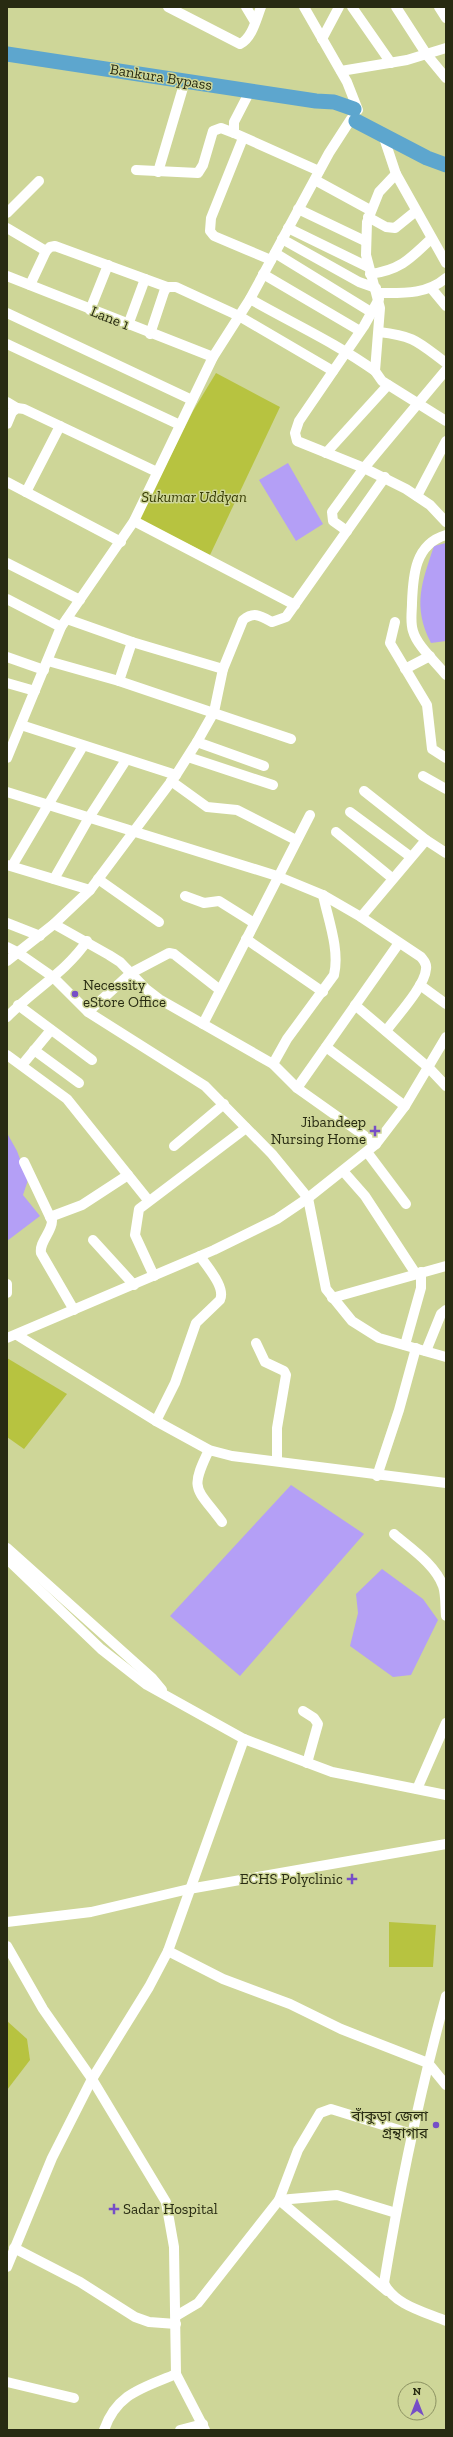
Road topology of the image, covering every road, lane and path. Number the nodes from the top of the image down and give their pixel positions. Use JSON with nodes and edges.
{"nodes":[{"id":1,"x":168,"y":7,"type":"edge"},
{"id":2,"x":246,"y":7,"type":"edge"},
{"id":3,"x":261,"y":7,"type":"edge"},
{"id":4,"x":304,"y":7,"type":"edge"},
{"id":5,"x":339,"y":7,"type":"edge"},
{"id":6,"x":352,"y":7,"type":"edge"},
{"id":7,"x":396,"y":7,"type":"edge"},
{"id":8,"x":439,"y":7,"type":"edge"},
{"id":9,"x":446,"y":18,"type":"edge"},
{"id":10,"x":255,"y":22,"type":"junction"},
{"id":11,"x":322,"y":39,"type":"junction"},
{"id":12,"x":446,"y":48,"type":"edge"},
{"id":13,"x":7,"y":54,"type":"edge"},
{"id":14,"x":427,"y":55,"type":"junction"},
{"id":15,"x":391,"y":63,"type":"junction"},
{"id":16,"x":341,"y":71,"type":"junction"},
{"id":17,"x":446,"y":78,"type":"edge"},
{"id":18,"x":185,"y":81,"type":"junction"},
{"id":19,"x":250,"y":91,"type":"junction"},
{"id":20,"x":355,"y":115,"type":"junction"},
{"id":21,"x":382,"y":134,"type":"junction"},
{"id":22,"x":238,"y":135,"type":"junction"},
{"id":23,"x":446,"y":165,"type":"edge"},
{"id":24,"x":136,"y":170,"type":"dead end"},
{"id":25,"x":158,"y":172,"type":"junction"},
{"id":26,"x":396,"y":174,"type":"junction"},
{"id":27,"x":317,"y":175,"type":"junction"},
{"id":28,"x":39,"y":181,"type":"dead end"},
{"id":29,"x":298,"y":209,"type":"junction"},
{"id":30,"x":416,"y":211,"type":"junction"},
{"id":31,"x":369,"y":213,"type":"junction"},
{"id":32,"x":7,"y":214,"type":"edge"},
{"id":33,"x":7,"y":228,"type":"edge"},
{"id":34,"x":288,"y":228,"type":"junction"},
{"id":35,"x":282,"y":239,"type":"junction"},
{"id":36,"x":432,"y":239,"type":"junction"},
{"id":37,"x":365,"y":241,"type":"junction"},
{"id":38,"x":46,"y":251,"type":"junction"},
{"id":39,"x":273,"y":256,"type":"junction"},
{"id":40,"x":446,"y":262,"type":"edge"},
{"id":41,"x":108,"y":265,"type":"junction"},
{"id":42,"x":369,"y":270,"type":"junction"},
{"id":43,"x":263,"y":274,"type":"junction"},
{"id":44,"x":7,"y":276,"type":"edge"},
{"id":45,"x":446,"y":278,"type":"edge"},
{"id":46,"x":145,"y":279,"type":"junction"},
{"id":47,"x":30,"y":285,"type":"junction"},
{"id":48,"x":167,"y":287,"type":"junction"},
{"id":49,"x":431,"y":288,"type":"junction"},
{"id":50,"x":377,"y":293,"type":"junction"},
{"id":51,"x":250,"y":299,"type":"junction"},
{"id":52,"x":446,"y":306,"type":"edge"},
{"id":53,"x":90,"y":310,"type":"junction"},
{"id":54,"x":371,"y":312,"type":"junction"},
{"id":55,"x":7,"y":313,"type":"edge"},
{"id":56,"x":239,"y":316,"type":"junction"},
{"id":57,"x":128,"y":325,"type":"junction"},
{"id":58,"x":360,"y":331,"type":"junction"},
{"id":59,"x":379,"y":332,"type":"junction"},
{"id":60,"x":150,"y":334,"type":"junction"},
{"id":61,"x":7,"y":344,"type":"edge"},
{"id":62,"x":347,"y":351,"type":"junction"},
{"id":63,"x":213,"y":357,"type":"junction"},
{"id":64,"x":446,"y":364,"type":"edge"},
{"id":65,"x":446,"y":370,"type":"edge"},
{"id":66,"x":333,"y":371,"type":"junction"},
{"id":67,"x":374,"y":371,"type":"junction"},
{"id":68,"x":388,"y":385,"type":"junction"},
{"id":69,"x":192,"y":400,"type":"junction"},
{"id":70,"x":7,"y":402,"type":"edge"},
{"id":71,"x":419,"y":404,"type":"junction"},
{"id":72,"x":18,"y":408,"type":"junction"},
{"id":73,"x":446,"y":421,"type":"edge"},
{"id":74,"x":7,"y":424,"type":"edge"},
{"id":75,"x":180,"y":425,"type":"junction"},
{"id":76,"x":60,"y":426,"type":"junction"},
{"id":77,"x":446,"y":442,"type":"edge"},
{"id":78,"x":326,"y":453,"type":"junction"},
{"id":79,"x":364,"y":468,"type":"junction"},
{"id":80,"x":157,"y":472,"type":"junction"},
{"id":81,"x":385,"y":477,"type":"junction"},
{"id":82,"x":7,"y":482,"type":"edge"},
{"id":83,"x":26,"y":492,"type":"junction"},
{"id":84,"x":417,"y":496,"type":"junction"},
{"id":85,"x":134,"y":521,"type":"junction"},
{"id":86,"x":445,"y":521,"type":"edge"},
{"id":87,"x":347,"y":532,"type":"junction"},
{"id":88,"x":446,"y":535,"type":"edge"},
{"id":89,"x":121,"y":542,"type":"junction"},
{"id":90,"x":7,"y":563,"type":"edge"},
{"id":91,"x":7,"y":599,"type":"edge"},
{"id":92,"x":80,"y":600,"type":"junction"},
{"id":93,"x":295,"y":605,"type":"junction"},
{"id":94,"x":67,"y":618,"type":"junction"},
{"id":95,"x":395,"y":622,"type":"dead end"},
{"id":96,"x":61,"y":627,"type":"junction"},
{"id":97,"x":132,"y":642,"type":"junction"},
{"id":98,"x":430,"y":656,"type":"junction"},
{"id":99,"x":7,"y":657,"type":"edge"},
{"id":100,"x":46,"y":665,"type":"junction"},
{"id":101,"x":223,"y":669,"type":"junction"},
{"id":102,"x":405,"y":669,"type":"junction"},
{"id":103,"x":446,"y":675,"type":"edge"},
{"id":104,"x":119,"y":681,"type":"junction"},
{"id":105,"x":7,"y":683,"type":"edge"},
{"id":106,"x":35,"y":691,"type":"junction"},
{"id":107,"x":214,"y":712,"type":"junction"},
{"id":108,"x":21,"y":725,"type":"junction"},
{"id":109,"x":291,"y":739,"type":"dead end"},
{"id":110,"x":197,"y":742,"type":"junction"},
{"id":111,"x":9,"y":746,"type":"edge"},
{"id":112,"x":83,"y":746,"type":"junction"},
{"id":113,"x":188,"y":756,"type":"junction"},
{"id":114,"x":7,"y":758,"type":"edge"},
{"id":115,"x":446,"y":758,"type":"edge"},
{"id":116,"x":126,"y":760,"type":"junction"},
{"id":117,"x":264,"y":766,"type":"dead end"},
{"id":118,"x":423,"y":776,"type":"dead end"},
{"id":119,"x":174,"y":778,"type":"junction"},
{"id":120,"x":273,"y":785,"type":"dead end"},
{"id":121,"x":446,"y":789,"type":"edge"},
{"id":122,"x":364,"y":791,"type":"dead end"},
{"id":123,"x":7,"y":792,"type":"edge"},
{"id":124,"x":48,"y":805,"type":"junction"},
{"id":125,"x":350,"y":812,"type":"dead end"},
{"id":126,"x":310,"y":815,"type":"dead end"},
{"id":127,"x":90,"y":816,"type":"junction"},
{"id":128,"x":134,"y":830,"type":"junction"},
{"id":129,"x":336,"y":832,"type":"dead end"},
{"id":130,"x":296,"y":840,"type":"junction"},
{"id":131,"x":426,"y":840,"type":"junction"},
{"id":132,"x":446,"y":853,"type":"edge"},
{"id":133,"x":411,"y":857,"type":"junction"},
{"id":134,"x":10,"y":866,"type":"edge"},
{"id":135,"x":277,"y":876,"type":"junction"},
{"id":136,"x":392,"y":878,"type":"junction"},
{"id":137,"x":54,"y":879,"type":"junction"},
{"id":138,"x":98,"y":879,"type":"junction"},
{"id":139,"x":90,"y":890,"type":"junction"},
{"id":140,"x":323,"y":895,"type":"junction"},
{"id":141,"x":185,"y":896,"type":"dead end"},
{"id":142,"x":361,"y":917,"type":"junction"},
{"id":143,"x":159,"y":922,"type":"dead end"},
{"id":144,"x":7,"y":923,"type":"edge"},
{"id":145,"x":254,"y":923,"type":"junction"},
{"id":146,"x":54,"y":924,"type":"junction"},
{"id":147,"x":40,"y":936,"type":"junction"},
{"id":148,"x":246,"y":939,"type":"junction"},
{"id":149,"x":87,"y":941,"type":"junction"},
{"id":150,"x":399,"y":943,"type":"junction"},
{"id":151,"x":7,"y":948,"type":"edge"},
{"id":152,"x":17,"y":952,"type":"junction"},
{"id":153,"x":7,"y":961,"type":"edge"},
{"id":154,"x":131,"y":973,"type":"junction"},
{"id":155,"x":53,"y":977,"type":"junction"},
{"id":156,"x":420,"y":985,"type":"junction"},
{"id":157,"x":220,"y":990,"type":"junction"},
{"id":158,"x":323,"y":992,"type":"junction"},
{"id":159,"x":446,"y":1004,"type":"edge"},
{"id":160,"x":18,"y":1006,"type":"junction"},
{"id":161,"x":355,"y":1006,"type":"junction"},
{"id":162,"x":88,"y":1012,"type":"junction"},
{"id":163,"x":7,"y":1017,"type":"edge"},
{"id":164,"x":203,"y":1024,"type":"junction"},
{"id":165,"x":51,"y":1030,"type":"junction"},
{"id":166,"x":386,"y":1031,"type":"junction"},
{"id":167,"x":446,"y":1037,"type":"edge"},
{"id":168,"x":326,"y":1047,"type":"junction"},
{"id":169,"x":34,"y":1050,"type":"junction"},
{"id":170,"x":442,"y":1052,"type":"edge"},
{"id":171,"x":7,"y":1055,"type":"edge"},
{"id":172,"x":92,"y":1060,"type":"dead end"},
{"id":173,"x":273,"y":1064,"type":"junction"},
{"id":174,"x":22,"y":1065,"type":"junction"},
{"id":175,"x":429,"y":1068,"type":"junction"},
{"id":176,"x":79,"y":1083,"type":"dead end"},
{"id":177,"x":446,"y":1086,"type":"edge"},
{"id":178,"x":297,"y":1088,"type":"junction"},
{"id":179,"x":224,"y":1104,"type":"junction"},
{"id":180,"x":405,"y":1106,"type":"junction"},
{"id":181,"x":246,"y":1128,"type":"junction"},
{"id":182,"x":376,"y":1144,"type":"junction"},
{"id":183,"x":174,"y":1146,"type":"dead end"},
{"id":184,"x":367,"y":1152,"type":"junction"},
{"id":185,"x":24,"y":1162,"type":"dead end"},
{"id":186,"x":343,"y":1171,"type":"junction"},
{"id":187,"x":128,"y":1175,"type":"junction"},
{"id":188,"x":308,"y":1198,"type":"junction"},
{"id":189,"x":148,"y":1200,"type":"junction"},
{"id":190,"x":406,"y":1204,"type":"dead end"},
{"id":191,"x":50,"y":1217,"type":"junction"},
{"id":192,"x":94,"y":1240,"type":"dead end"},
{"id":193,"x":200,"y":1256,"type":"junction"},
{"id":194,"x":446,"y":1266,"type":"edge"},
{"id":195,"x":419,"y":1273,"type":"junction"},
{"id":196,"x":154,"y":1276,"type":"junction"},
{"id":197,"x":7,"y":1284,"type":"edge"},
{"id":198,"x":134,"y":1285,"type":"junction"},
{"id":199,"x":7,"y":1293,"type":"edge"},
{"id":200,"x":332,"y":1298,"type":"junction"},
{"id":201,"x":74,"y":1310,"type":"junction"},
{"id":202,"x":446,"y":1310,"type":"edge"},
{"id":203,"x":17,"y":1335,"type":"junction"},
{"id":204,"x":7,"y":1338,"type":"edge"},
{"id":205,"x":256,"y":1343,"type":"dead end"},
{"id":206,"x":405,"y":1345,"type":"junction"},
{"id":207,"x":421,"y":1349,"type":"junction"},
{"id":208,"x":446,"y":1357,"type":"edge"},
{"id":209,"x":156,"y":1421,"type":"junction"},
{"id":210,"x":209,"y":1450,"type":"junction"},
{"id":211,"x":277,"y":1462,"type":"junction"},
{"id":212,"x":377,"y":1476,"type":"junction"},
{"id":213,"x":446,"y":1483,"type":"edge"},
{"id":214,"x":222,"y":1522,"type":"dead end"},
{"id":215,"x":394,"y":1534,"type":"dead end"},
{"id":216,"x":7,"y":1548,"type":"edge"},
{"id":217,"x":7,"y":1559,"type":"edge"},
{"id":218,"x":446,"y":1616,"type":"edge"},
{"id":219,"x":165,"y":1693,"type":"junction"},
{"id":220,"x":302,"y":1710,"type":"dead end"},
{"id":221,"x":446,"y":1723,"type":"edge"},
{"id":222,"x":244,"y":1739,"type":"junction"},
{"id":223,"x":307,"y":1763,"type":"junction"},
{"id":224,"x":417,"y":1789,"type":"junction"},
{"id":225,"x":446,"y":1795,"type":"edge"},
{"id":226,"x":446,"y":1844,"type":"edge"},
{"id":227,"x":189,"y":1889,"type":"junction"},
{"id":228,"x":7,"y":1922,"type":"edge"},
{"id":229,"x":7,"y":1946,"type":"edge"},
{"id":230,"x":168,"y":1951,"type":"junction"},
{"id":231,"x":446,"y":1996,"type":"edge"},
{"id":232,"x":428,"y":2063,"type":"junction"},
{"id":233,"x":92,"y":2078,"type":"junction"},
{"id":234,"x":446,"y":2085,"type":"edge"},
{"id":235,"x":412,"y":2134,"type":"junction"},
{"id":236,"x":279,"y":2200,"type":"junction"},
{"id":237,"x":396,"y":2213,"type":"junction"},
{"id":238,"x":14,"y":2248,"type":"junction"},
{"id":239,"x":7,"y":2267,"type":"edge"},
{"id":240,"x":391,"y":2294,"type":"junction"},
{"id":241,"x":176,"y":2320,"type":"junction"},
{"id":242,"x":446,"y":2321,"type":"edge"},
{"id":243,"x":176,"y":2374,"type":"junction"},
{"id":244,"x":7,"y":2382,"type":"edge"},
{"id":245,"x":74,"y":2398,"type":"dead end"},
{"id":246,"x":204,"y":2427,"type":"edge"},
{"id":247,"x":104,"y":2430,"type":"edge"},
{"id":248,"x":180,"y":2430,"type":"edge"}],
"edges":[{"from":1,"to":10,"type":"street"},
{"from":2,"to":10,"type":"street"},
{"from":3,"to":10,"type":"street"},
{"from":4,"to":11,"type":"street"},
{"from":5,"to":11,"type":"street"},
{"from":6,"to":15,"type":"street"},
{"from":7,"to":14,"type":"street"},
{"from":8,"to":9,"type":"street"},
{"from":11,"to":16,"type":"street"},
{"from":12,"to":14,"type":"street"},
{"from":13,"to":18,"type":"highway","name":"Bankura Bypass"},
{"from":14,"to":15,"type":"street"},
{"from":14,"to":17,"type":"street"},
{"from":15,"to":16,"type":"street"},
{"from":16,"to":20,"type":"street"},
{"from":18,"to":19,"type":"highway","name":"Bankura Bypass"},
{"from":18,"to":25,"type":"street"},
{"from":19,"to":20,"type":"highway","name":"Bankura Bypass"},
{"from":19,"to":22,"type":"street"},
{"from":20,"to":21,"type":"highway","name":"Bankura Bypass"},
{"from":20,"to":27,"type":"street"},
{"from":21,"to":23,"type":"highway","name":"Bankura Bypass"},
{"from":21,"to":26,"type":"street"},
{"from":22,"to":25,"type":"street"},
{"from":22,"to":27,"type":"street"},
{"from":22,"to":39,"type":"street"},
{"from":24,"to":25,"type":"street"},
{"from":26,"to":30,"type":"street"},
{"from":26,"to":31,"type":"street"},
{"from":27,"to":29,"type":"street"},
{"from":27,"to":31,"type":"street"},
{"from":28,"to":32,"type":"street"},
{"from":29,"to":34,"type":"street"},
{"from":29,"to":37,"type":"street"},
{"from":30,"to":31,"type":"street"},
{"from":30,"to":36,"type":"street"},
{"from":31,"to":37,"type":"street"},
{"from":33,"to":38,"type":"street"},
{"from":34,"to":35,"type":"street"},
{"from":34,"to":42,"type":"street"},
{"from":35,"to":39,"type":"street"},
{"from":35,"to":50,"type":"street"},
{"from":36,"to":40,"type":"street"},
{"from":36,"to":42,"type":"street"},
{"from":37,"to":42,"type":"street"},
{"from":38,"to":41,"type":"street"},
{"from":38,"to":47,"type":"street"},
{"from":39,"to":43,"type":"street"},
{"from":39,"to":54,"type":"street"},
{"from":41,"to":46,"type":"street"},
{"from":41,"to":53,"type":"street"},
{"from":42,"to":50,"type":"street"},
{"from":43,"to":51,"type":"street"},
{"from":43,"to":58,"type":"street"},
{"from":44,"to":47,"type":"street","name":"Lane 1"},
{"from":45,"to":49,"type":"street"},
{"from":46,"to":48,"type":"street"},
{"from":46,"to":57,"type":"street"},
{"from":47,"to":53,"type":"street","name":"Lane 1"},
{"from":48,"to":56,"type":"street"},
{"from":48,"to":60,"type":"street"},
{"from":49,"to":50,"type":"street"},
{"from":49,"to":52,"type":"street"},
{"from":50,"to":54,"type":"street"},
{"from":50,"to":59,"type":"street"},
{"from":51,"to":56,"type":"street"},
{"from":51,"to":62,"type":"street"},
{"from":53,"to":57,"type":"street","name":"Lane 1"},
{"from":54,"to":58,"type":"street"},
{"from":55,"to":69,"type":"street"},
{"from":56,"to":63,"type":"street"},
{"from":56,"to":66,"type":"street"},
{"from":57,"to":60,"type":"street","name":"Lane 1"},
{"from":58,"to":62,"type":"street"},
{"from":59,"to":64,"type":"street"},
{"from":59,"to":67,"type":"street"},
{"from":60,"to":63,"type":"street","name":"Lane 1"},
{"from":61,"to":75,"type":"street"},
{"from":62,"to":66,"type":"street"},
{"from":62,"to":67,"type":"street"},
{"from":63,"to":69,"type":"street"},
{"from":65,"to":71,"type":"street"},
{"from":66,"to":78,"type":"street"},
{"from":67,"to":68,"type":"street"},
{"from":68,"to":71,"type":"street"},
{"from":68,"to":78,"type":"street"},
{"from":69,"to":75,"type":"street"},
{"from":70,"to":72,"type":"street"},
{"from":71,"to":73,"type":"street"},
{"from":71,"to":79,"type":"street"},
{"from":72,"to":74,"type":"street"},
{"from":72,"to":76,"type":"street"},
{"from":75,"to":80,"type":"street"},
{"from":76,"to":80,"type":"street"},
{"from":76,"to":83,"type":"street"},
{"from":77,"to":84,"type":"street"},
{"from":78,"to":79,"type":"street"},
{"from":79,"to":81,"type":"street"},
{"from":79,"to":87,"type":"street"},
{"from":80,"to":85,"type":"street"},
{"from":81,"to":84,"type":"street"},
{"from":81,"to":87,"type":"street"},
{"from":82,"to":83,"type":"street"},
{"from":83,"to":89,"type":"street"},
{"from":84,"to":86,"type":"street"},
{"from":85,"to":89,"type":"street"},
{"from":85,"to":93,"type":"street"},
{"from":87,"to":93,"type":"street"},
{"from":88,"to":98,"type":"street"},
{"from":89,"to":92,"type":"street"},
{"from":90,"to":92,"type":"street"},
{"from":91,"to":96,"type":"street"},
{"from":92,"to":94,"type":"street"},
{"from":93,"to":101,"type":"street"},
{"from":94,"to":96,"type":"street"},
{"from":94,"to":97,"type":"street"},
{"from":95,"to":102,"type":"street"},
{"from":96,"to":100,"type":"street"},
{"from":97,"to":101,"type":"street"},
{"from":97,"to":104,"type":"street"},
{"from":98,"to":102,"type":"street"},
{"from":98,"to":103,"type":"street"},
{"from":99,"to":100,"type":"street"},
{"from":100,"to":104,"type":"street"},
{"from":100,"to":106,"type":"street"},
{"from":101,"to":107,"type":"street"},
{"from":102,"to":115,"type":"street"},
{"from":104,"to":107,"type":"street"},
{"from":105,"to":106,"type":"street"},
{"from":106,"to":108,"type":"street"},
{"from":107,"to":109,"type":"street"},
{"from":107,"to":110,"type":"street"},
{"from":108,"to":111,"type":"street"},
{"from":108,"to":112,"type":"street"},
{"from":110,"to":113,"type":"street"},
{"from":110,"to":117,"type":"street"},
{"from":111,"to":114,"type":"street"},
{"from":112,"to":116,"type":"street"},
{"from":112,"to":124,"type":"street"},
{"from":113,"to":119,"type":"street"},
{"from":113,"to":120,"type":"street"},
{"from":116,"to":119,"type":"street"},
{"from":116,"to":127,"type":"street"},
{"from":118,"to":121,"type":"street"},
{"from":119,"to":128,"type":"street"},
{"from":119,"to":130,"type":"street"},
{"from":122,"to":131,"type":"street"},
{"from":123,"to":124,"type":"street"},
{"from":124,"to":127,"type":"street"},
{"from":124,"to":134,"type":"street"},
{"from":125,"to":133,"type":"street"},
{"from":126,"to":130,"type":"street"},
{"from":127,"to":128,"type":"street"},
{"from":127,"to":137,"type":"street"},
{"from":128,"to":135,"type":"street"},
{"from":128,"to":138,"type":"street"},
{"from":129,"to":136,"type":"street"},
{"from":130,"to":135,"type":"street"},
{"from":131,"to":132,"type":"street"},
{"from":131,"to":133,"type":"street"},
{"from":133,"to":136,"type":"street"},
{"from":134,"to":137,"type":"street"},
{"from":135,"to":140,"type":"street"},
{"from":135,"to":145,"type":"street"},
{"from":136,"to":142,"type":"street"},
{"from":137,"to":139,"type":"street"},
{"from":138,"to":139,"type":"street"},
{"from":138,"to":143,"type":"street"},
{"from":139,"to":146,"type":"street"},
{"from":140,"to":142,"type":"street"},
{"from":140,"to":158,"type":"street"},
{"from":141,"to":145,"type":"street"},
{"from":142,"to":150,"type":"street"},
{"from":144,"to":147,"type":"street"},
{"from":145,"to":148,"type":"street"},
{"from":146,"to":147,"type":"street"},
{"from":146,"to":149,"type":"street"},
{"from":147,"to":152,"type":"street"},
{"from":148,"to":157,"type":"street"},
{"from":148,"to":158,"type":"street"},
{"from":149,"to":154,"type":"street"},
{"from":149,"to":155,"type":"street"},
{"from":150,"to":156,"type":"street"},
{"from":150,"to":161,"type":"street"},
{"from":151,"to":152,"type":"street"},
{"from":152,"to":153,"type":"street"},
{"from":152,"to":155,"type":"street"},
{"from":154,"to":157,"type":"street"},
{"from":154,"to":162,"type":"street"},
{"from":154,"to":164,"type":"street"},
{"from":155,"to":160,"type":"street"},
{"from":155,"to":162,"type":"street"},
{"from":156,"to":159,"type":"street"},
{"from":156,"to":166,"type":"street"},
{"from":157,"to":164,"type":"street"},
{"from":158,"to":173,"type":"street"},
{"from":160,"to":163,"type":"street"},
{"from":160,"to":165,"type":"street"},
{"from":161,"to":166,"type":"street"},
{"from":161,"to":168,"type":"street"},
{"from":162,"to":179,"type":"street"},
{"from":164,"to":173,"type":"street"},
{"from":165,"to":169,"type":"street"},
{"from":165,"to":172,"type":"street"},
{"from":166,"to":175,"type":"street"},
{"from":167,"to":170,"type":"street"},
{"from":168,"to":178,"type":"street"},
{"from":168,"to":180,"type":"street"},
{"from":169,"to":174,"type":"street"},
{"from":169,"to":176,"type":"street"},
{"from":170,"to":175,"type":"street"},
{"from":171,"to":174,"type":"street"},
{"from":173,"to":178,"type":"street"},
{"from":174,"to":187,"type":"street"},
{"from":175,"to":177,"type":"street"},
{"from":175,"to":180,"type":"street"},
{"from":178,"to":182,"type":"street"},
{"from":179,"to":181,"type":"street"},
{"from":179,"to":183,"type":"street"},
{"from":180,"to":182,"type":"street"},
{"from":181,"to":188,"type":"street"},
{"from":181,"to":189,"type":"street"},
{"from":182,"to":184,"type":"street"},
{"from":184,"to":186,"type":"street"},
{"from":184,"to":190,"type":"street"},
{"from":185,"to":191,"type":"street"},
{"from":186,"to":188,"type":"street"},
{"from":186,"to":195,"type":"street"},
{"from":187,"to":189,"type":"street"},
{"from":187,"to":191,"type":"street"},
{"from":188,"to":193,"type":"street"},
{"from":188,"to":200,"type":"street"},
{"from":189,"to":196,"type":"street"},
{"from":191,"to":201,"type":"street"},
{"from":192,"to":198,"type":"street"},
{"from":193,"to":196,"type":"street"},
{"from":193,"to":209,"type":"street"},
{"from":194,"to":195,"type":"street"},
{"from":195,"to":200,"type":"street"},
{"from":195,"to":206,"type":"street"},
{"from":196,"to":198,"type":"street"},
{"from":197,"to":199,"type":"street"},
{"from":198,"to":201,"type":"street"},
{"from":200,"to":206,"type":"street"},
{"from":201,"to":203,"type":"street"},
{"from":202,"to":207,"type":"street"},
{"from":203,"to":204,"type":"street"},
{"from":203,"to":209,"type":"street"},
{"from":205,"to":211,"type":"street"},
{"from":206,"to":207,"type":"street"},
{"from":207,"to":208,"type":"street"},
{"from":207,"to":212,"type":"street"},
{"from":209,"to":210,"type":"street"},
{"from":210,"to":211,"type":"street"},
{"from":210,"to":214,"type":"street"},
{"from":211,"to":212,"type":"street"},
{"from":212,"to":213,"type":"street"},
{"from":215,"to":218,"type":"street"},
{"from":216,"to":219,"type":"street"},
{"from":217,"to":219,"type":"street"},
{"from":219,"to":222,"type":"street"},
{"from":220,"to":223,"type":"street"},
{"from":221,"to":224,"type":"street"},
{"from":222,"to":223,"type":"street"},
{"from":222,"to":227,"type":"street"},
{"from":223,"to":224,"type":"street"},
{"from":224,"to":225,"type":"street"},
{"from":226,"to":227,"type":"street"},
{"from":227,"to":228,"type":"street"},
{"from":227,"to":230,"type":"street"},
{"from":229,"to":233,"type":"street"},
{"from":230,"to":232,"type":"street"},
{"from":230,"to":233,"type":"street"},
{"from":231,"to":232,"type":"street"},
{"from":232,"to":234,"type":"street"},
{"from":232,"to":235,"type":"street"},
{"from":233,"to":238,"type":"street"},
{"from":233,"to":241,"type":"street"},
{"from":235,"to":236,"type":"street"},
{"from":235,"to":237,"type":"street"},
{"from":236,"to":237,"type":"street"},
{"from":236,"to":240,"type":"street"},
{"from":236,"to":241,"type":"street"},
{"from":237,"to":240,"type":"street"},
{"from":238,"to":239,"type":"street"},
{"from":238,"to":241,"type":"street"},
{"from":240,"to":242,"type":"street"},
{"from":241,"to":243,"type":"street"},
{"from":243,"to":246,"type":"street"},
{"from":243,"to":247,"type":"street"},
{"from":244,"to":245,"type":"street"},
{"from":246,"to":248,"type":"street"}]}
